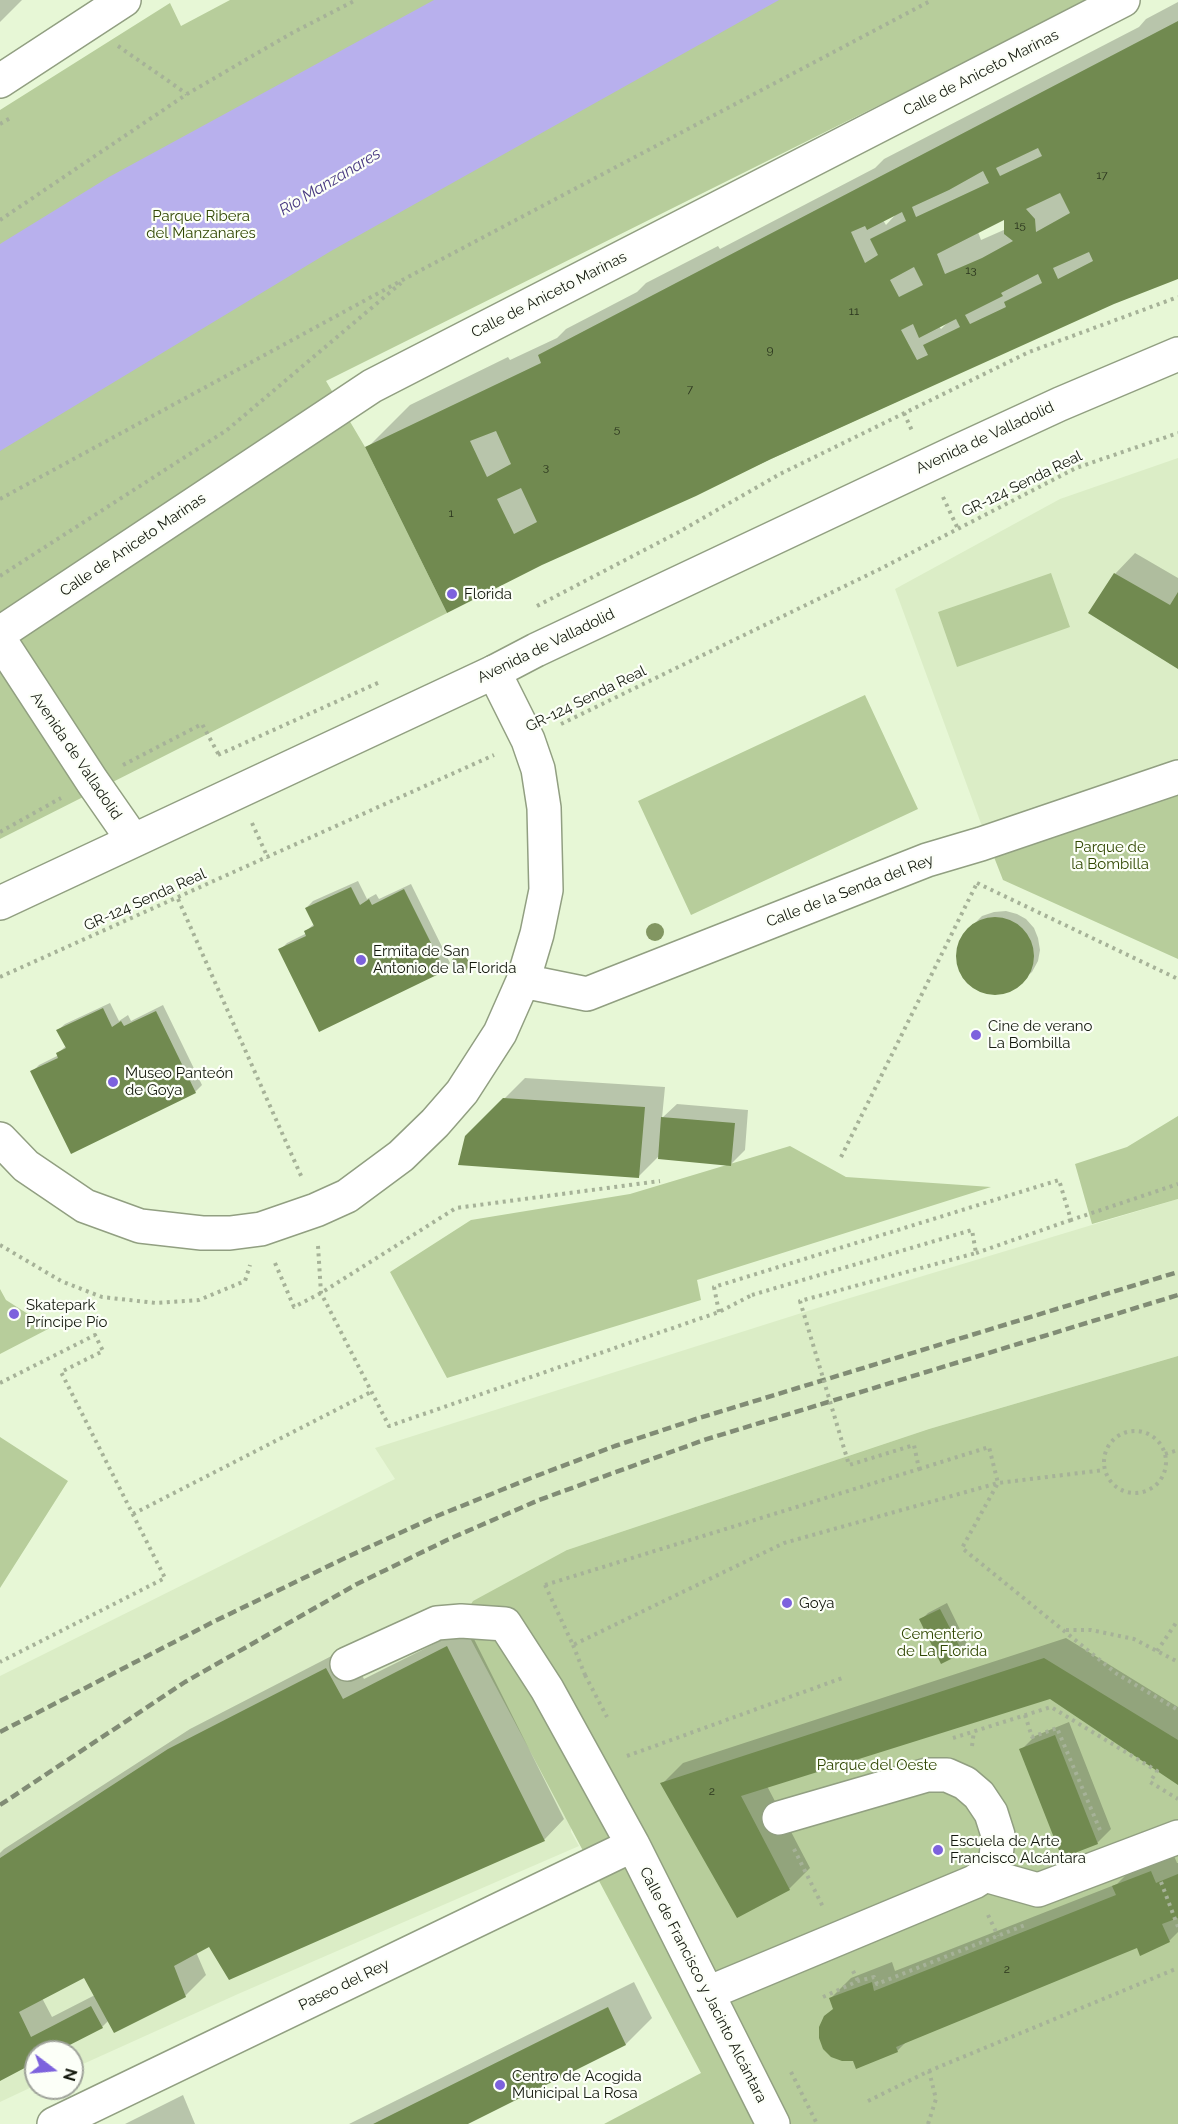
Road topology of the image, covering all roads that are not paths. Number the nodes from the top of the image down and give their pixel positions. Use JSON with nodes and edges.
{"nodes":[{"id":1,"x":124,"y":0,"type":"edge"},
{"id":2,"x":1123,"y":0,"type":"edge"},
{"id":3,"x":0,"y":81,"type":"edge"},
{"id":4,"x":1178,"y":354,"type":"edge"},
{"id":5,"x":0,"y":633,"type":"edge"},
{"id":6,"x":0,"y":640,"type":"edge"},
{"id":7,"x":500,"y":684,"type":"junction"},
{"id":8,"x":1178,"y":777,"type":"edge"},
{"id":9,"x":133,"y":840,"type":"junction"},
{"id":10,"x":0,"y":903,"type":"edge"},
{"id":11,"x":523,"y":981,"type":"junction"},
{"id":12,"x":0,"y":1139,"type":"edge"},
{"id":13,"x":347,"y":1665,"type":"dead end"},
{"id":14,"x":779,"y":1818,"type":"dead end"},
{"id":15,"x":1178,"y":1837,"type":"edge"},
{"id":16,"x":633,"y":1845,"type":"junction"},
{"id":17,"x":985,"y":1875,"type":"junction"},
{"id":18,"x":708,"y":1993,"type":"junction"},
{"id":19,"x":54,"y":2124,"type":"edge"},
{"id":20,"x":773,"y":2124,"type":"edge"}],
"edges":[{"from":1,"to":3,"type":"street"},
{"from":2,"to":5,"type":"street","name":"Calle de Aniceto Marinas"},
{"from":4,"to":7,"type":"street","name":"Avenida de Valladolid"},
{"from":6,"to":9,"type":"street","name":"Avenida de Valladolid"},
{"from":7,"to":9,"type":"street","name":"Avenida de Valladolid"},
{"from":7,"to":11,"type":"street"},
{"from":8,"to":11,"type":"street","name":"Calle de la Senda del Rey"},
{"from":9,"to":10,"type":"street"},
{"from":11,"to":12,"type":"street"},
{"from":13,"to":16,"type":"street","name":"Calle de Francisco y Jacinto Alcántara"},
{"from":14,"to":17,"type":"street"},
{"from":15,"to":17,"type":"street"},
{"from":16,"to":18,"type":"street","name":"Calle de Francisco y Jacinto Alcántara"},
{"from":16,"to":19,"type":"street","name":"Paseo del Rey"},
{"from":17,"to":18,"type":"street"},
{"from":18,"to":20,"type":"street","name":"Calle de Francisco y Jacinto Alcántara"}]}
